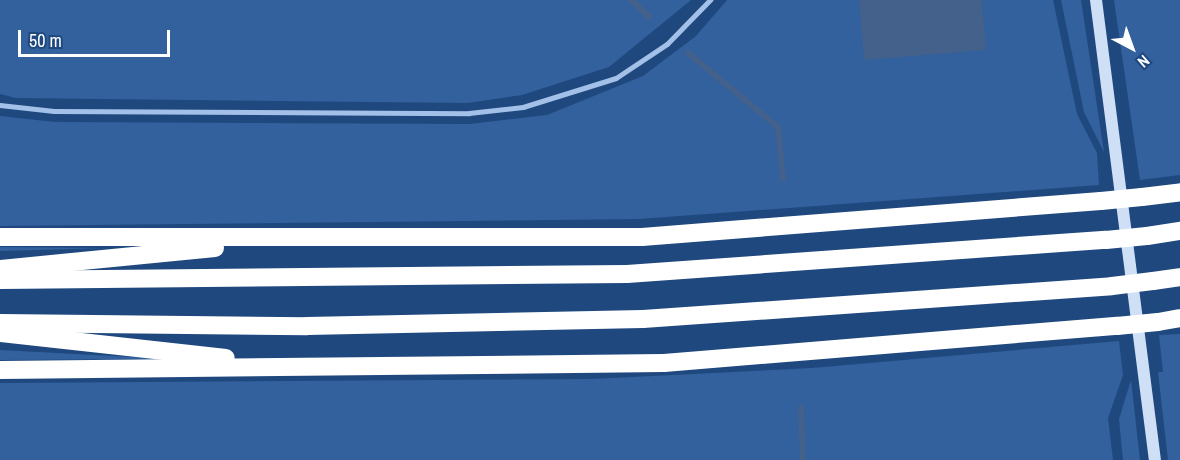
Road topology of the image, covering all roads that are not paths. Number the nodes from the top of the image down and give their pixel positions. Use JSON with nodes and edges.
{"nodes":[{"id":1,"x":710,"y":0,"type":"edge"},
{"id":2,"x":1096,"y":0,"type":"edge"},
{"id":3,"x":0,"y":105,"type":"edge"},
{"id":4,"x":1180,"y":192,"type":"edge"},
{"id":5,"x":1180,"y":231,"type":"edge"},
{"id":6,"x":0,"y":237,"type":"edge"},
{"id":7,"x":312,"y":238,"type":"junction"},
{"id":8,"x":0,"y":269,"type":"edge"},
{"id":9,"x":1180,"y":277,"type":"edge"},
{"id":10,"x":0,"y":280,"type":"edge"},
{"id":11,"x":1180,"y":318,"type":"edge"},
{"id":12,"x":0,"y":323,"type":"edge"},
{"id":13,"x":0,"y":333,"type":"edge"},
{"id":14,"x":308,"y":368,"type":"junction"},
{"id":15,"x":0,"y":370,"type":"edge"},
{"id":16,"x":1155,"y":460,"type":"edge"}],
"edges":[{"from":1,"to":3,"type":"lane"},
{"from":2,"to":16,"type":"main road"},
{"from":4,"to":7,"type":"highway","bridge":true},
{"from":5,"to":10,"type":"highway","bridge":true},
{"from":6,"to":7,"type":"highway"},
{"from":7,"to":8,"type":"highway"},
{"from":9,"to":12,"type":"highway","bridge":true},
{"from":11,"to":14,"type":"highway","bridge":true},
{"from":13,"to":14,"type":"highway"},
{"from":14,"to":15,"type":"highway"}]}
